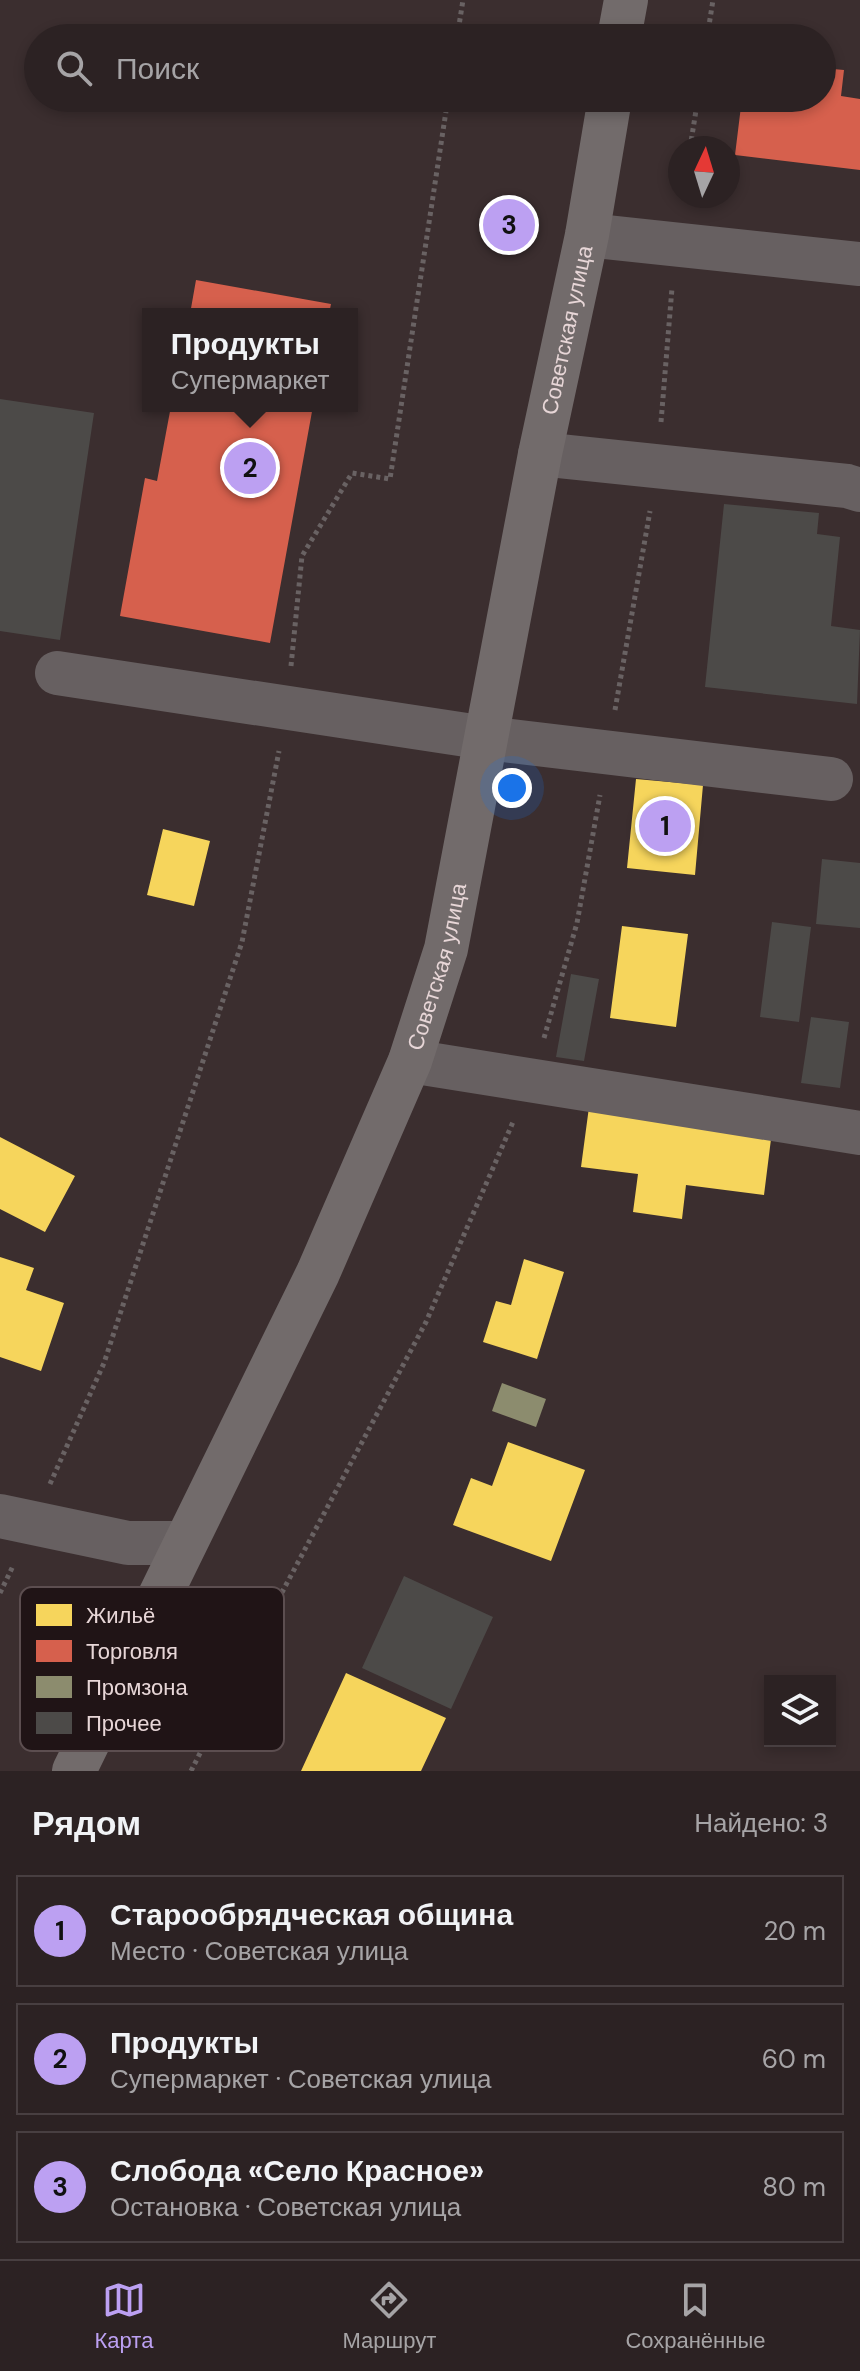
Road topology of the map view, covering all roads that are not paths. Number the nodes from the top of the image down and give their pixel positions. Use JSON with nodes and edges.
{"nodes":[{"id":1,"x":626,"y":0,"type":"edge"},
{"id":2,"x":622,"y":24,"type":"edge"},
{"id":3,"x":608,"y":112,"type":"edge"},
{"id":4,"x":587,"y":235,"type":"junction"},
{"id":5,"x":860,"y":264,"type":"edge"},
{"id":6,"x":540,"y":454,"type":"junction"},
{"id":7,"x":860,"y":490,"type":"edge"},
{"id":8,"x":57,"y":673,"type":"dead end"},
{"id":9,"x":486,"y":738,"type":"junction"},
{"id":10,"x":831,"y":779,"type":"dead end"},
{"id":11,"x":410,"y":1061,"type":"junction"},
{"id":12,"x":860,"y":1133,"type":"edge"},
{"id":13,"x":16,"y":1520,"type":"edge"},
{"id":14,"x":185,"y":1543,"type":"junction"},
{"id":15,"x":164,"y":1587,"type":"edge"},
{"id":16,"x":84,"y":1751,"type":"edge"},
{"id":17,"x":74,"y":1771,"type":"edge"}],
"edges":[{"from":1,"to":2,"type":"main road"},
{"from":3,"to":4,"type":"main road","name":"Советская улица"},
{"from":4,"to":5,"type":"street"},
{"from":4,"to":6,"type":"main road","name":"Советская улица"},
{"from":6,"to":7,"type":"street"},
{"from":6,"to":9,"type":"main road","name":"Советская улица"},
{"from":8,"to":9,"type":"street"},
{"from":9,"to":10,"type":"street"},
{"from":9,"to":11,"type":"main road","name":"Советская улица"},
{"from":11,"to":12,"type":"street"},
{"from":11,"to":14,"type":"main road","name":"Советская улица"},
{"from":13,"to":14,"type":"street"},
{"from":14,"to":15,"type":"main road","name":"Советская улица"},
{"from":16,"to":17,"type":"main road","name":"Советская улица"}]}
